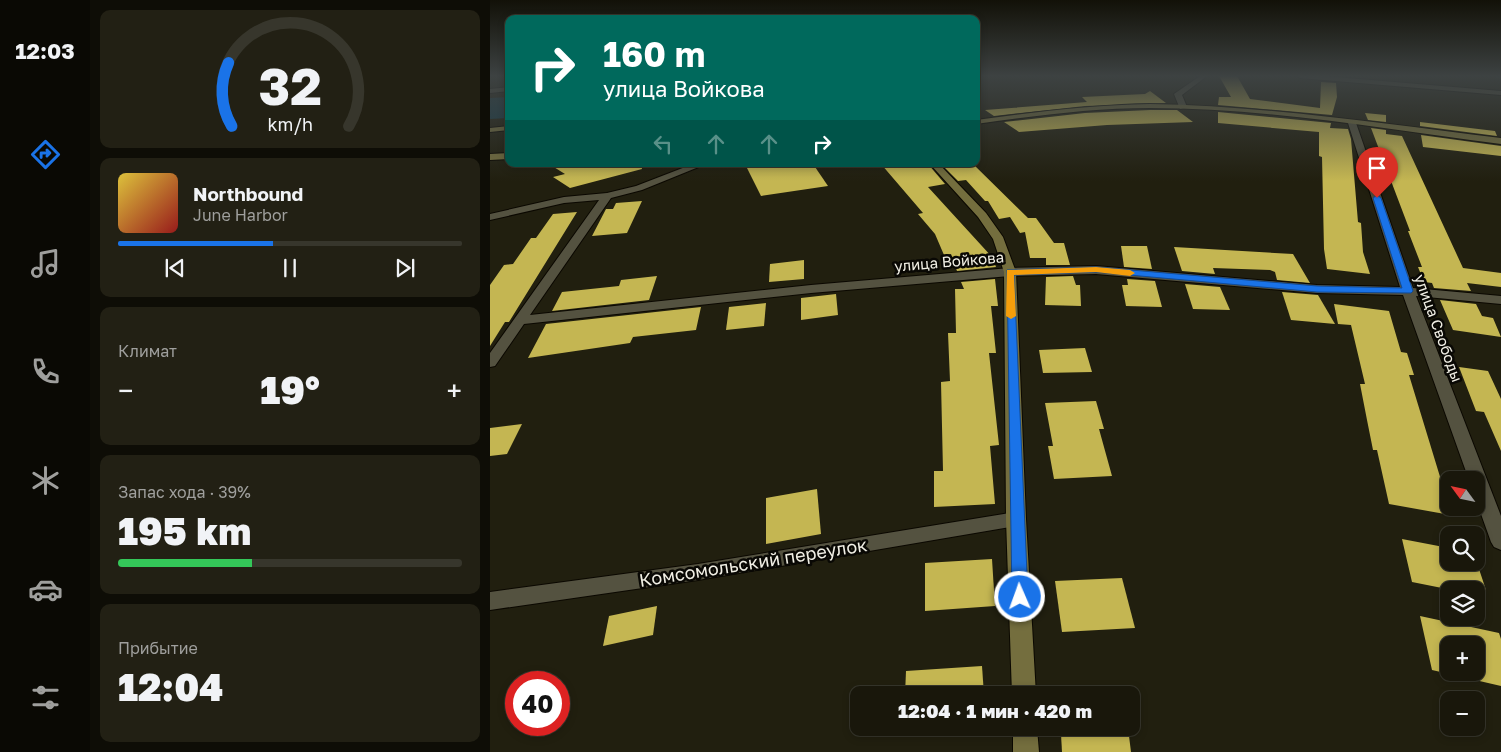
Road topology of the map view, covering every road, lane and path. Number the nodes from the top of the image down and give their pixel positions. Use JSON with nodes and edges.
{"nodes":[{"id":1,"x":1067,"y":111,"type":"edge"},
{"id":2,"x":1226,"y":111,"type":"edge"},
{"id":3,"x":980,"y":121,"type":"edge"},
{"id":4,"x":1352,"y":123,"type":"junction"},
{"id":5,"x":505,"y":128,"type":"edge"},
{"id":6,"x":490,"y":130,"type":"edge"},
{"id":7,"x":1501,"y":142,"type":"edge"},
{"id":8,"x":505,"y":156,"type":"edge"},
{"id":9,"x":490,"y":157,"type":"edge"},
{"id":10,"x":693,"y":167,"type":"edge"},
{"id":11,"x":937,"y":167,"type":"edge"},
{"id":12,"x":607,"y":196,"type":"junction"},
{"id":13,"x":490,"y":217,"type":"edge"},
{"id":14,"x":1010,"y":272,"type":"junction"},
{"id":15,"x":1408,"y":291,"type":"junction"},
{"id":16,"x":1501,"y":300,"type":"edge"},
{"id":17,"x":520,"y":320,"type":"junction"},
{"id":18,"x":490,"y":364,"type":"edge"},
{"id":19,"x":1016,"y":519,"type":"junction"},
{"id":20,"x":1501,"y":542,"type":"edge"},
{"id":21,"x":490,"y":601,"type":"edge"},
{"id":22,"x":1024,"y":686,"type":"edge"},
{"id":23,"x":1025,"y":736,"type":"edge"},
{"id":24,"x":1026,"y":752,"type":"edge"}],
"edges":[{"from":1,"to":3,"type":"main road"},
{"from":2,"to":4,"type":"main road"},
{"from":4,"to":7,"type":"main road"},
{"from":4,"to":15,"type":"street","name":"улица Свободы"},
{"from":5,"to":6,"type":"main road"},
{"from":8,"to":9,"type":"main road"},
{"from":10,"to":12,"type":"street"},
{"from":11,"to":14,"type":"main road"},
{"from":12,"to":13,"type":"street"},
{"from":12,"to":17,"type":"street"},
{"from":14,"to":15,"type":"street","name":"улица Войкова"},
{"from":14,"to":17,"type":"street","name":"улица Войкова"},
{"from":14,"to":19,"type":"main road"},
{"from":15,"to":16,"type":"street","name":"улица Войкова"},
{"from":15,"to":20,"type":"street","name":"улица Свободы"},
{"from":17,"to":18,"type":"street"},
{"from":19,"to":21,"type":"street","name":"Комсомольский переулок"},
{"from":19,"to":22,"type":"main road"},
{"from":23,"to":24,"type":"main road"}]}
